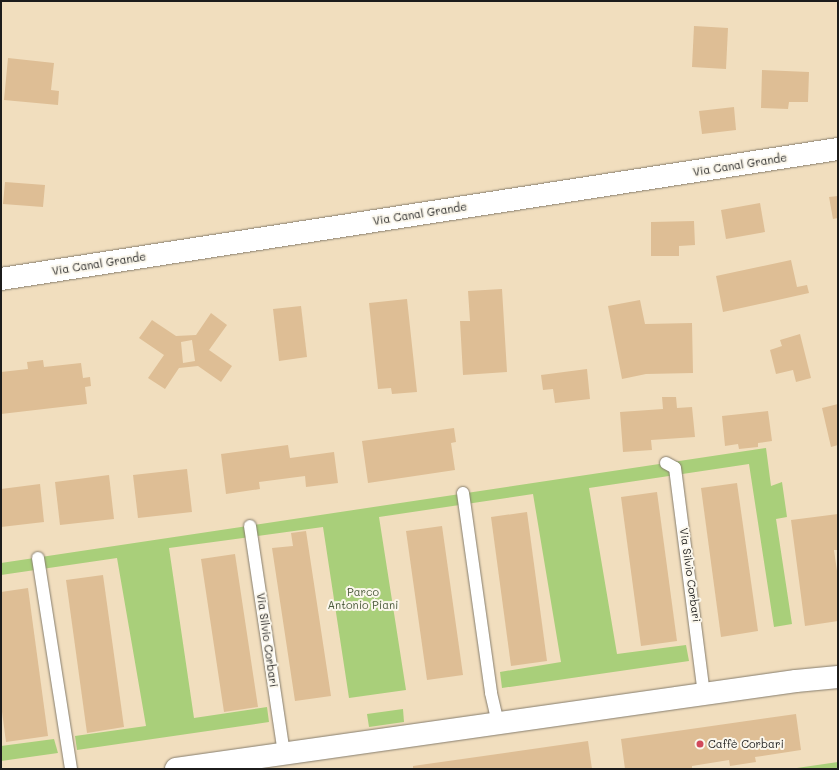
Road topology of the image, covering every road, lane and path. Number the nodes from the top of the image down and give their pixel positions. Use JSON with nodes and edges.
{"nodes":[{"id":1,"x":838,"y":149,"type":"edge"},
{"id":2,"x":1,"y":279,"type":"edge"},
{"id":3,"x":666,"y":463,"type":"dead end"},
{"id":4,"x":463,"y":494,"type":"dead end"},
{"id":5,"x":250,"y":526,"type":"dead end"},
{"id":6,"x":38,"y":558,"type":"dead end"},
{"id":7,"x":838,"y":677,"type":"edge"},
{"id":8,"x":704,"y":694,"type":"junction"},
{"id":9,"x":498,"y":723,"type":"junction"},
{"id":10,"x":284,"y":754,"type":"junction"},
{"id":11,"x":71,"y":769,"type":"edge"},
{"id":12,"x":176,"y":769,"type":"edge"}],
"edges":[{"from":1,"to":2,"type":"main road","name":"Via Canal Grande"},
{"from":3,"to":8,"type":"lane","name":"Via Silvio Corbari"},
{"from":4,"to":9,"type":"lane"},
{"from":5,"to":10,"type":"lane","name":"Via Silvio Corbari"},
{"from":6,"to":11,"type":"lane"},
{"from":7,"to":8,"type":"main road"},
{"from":8,"to":9,"type":"main road"},
{"from":9,"to":10,"type":"main road"},
{"from":10,"to":12,"type":"main road"}]}
